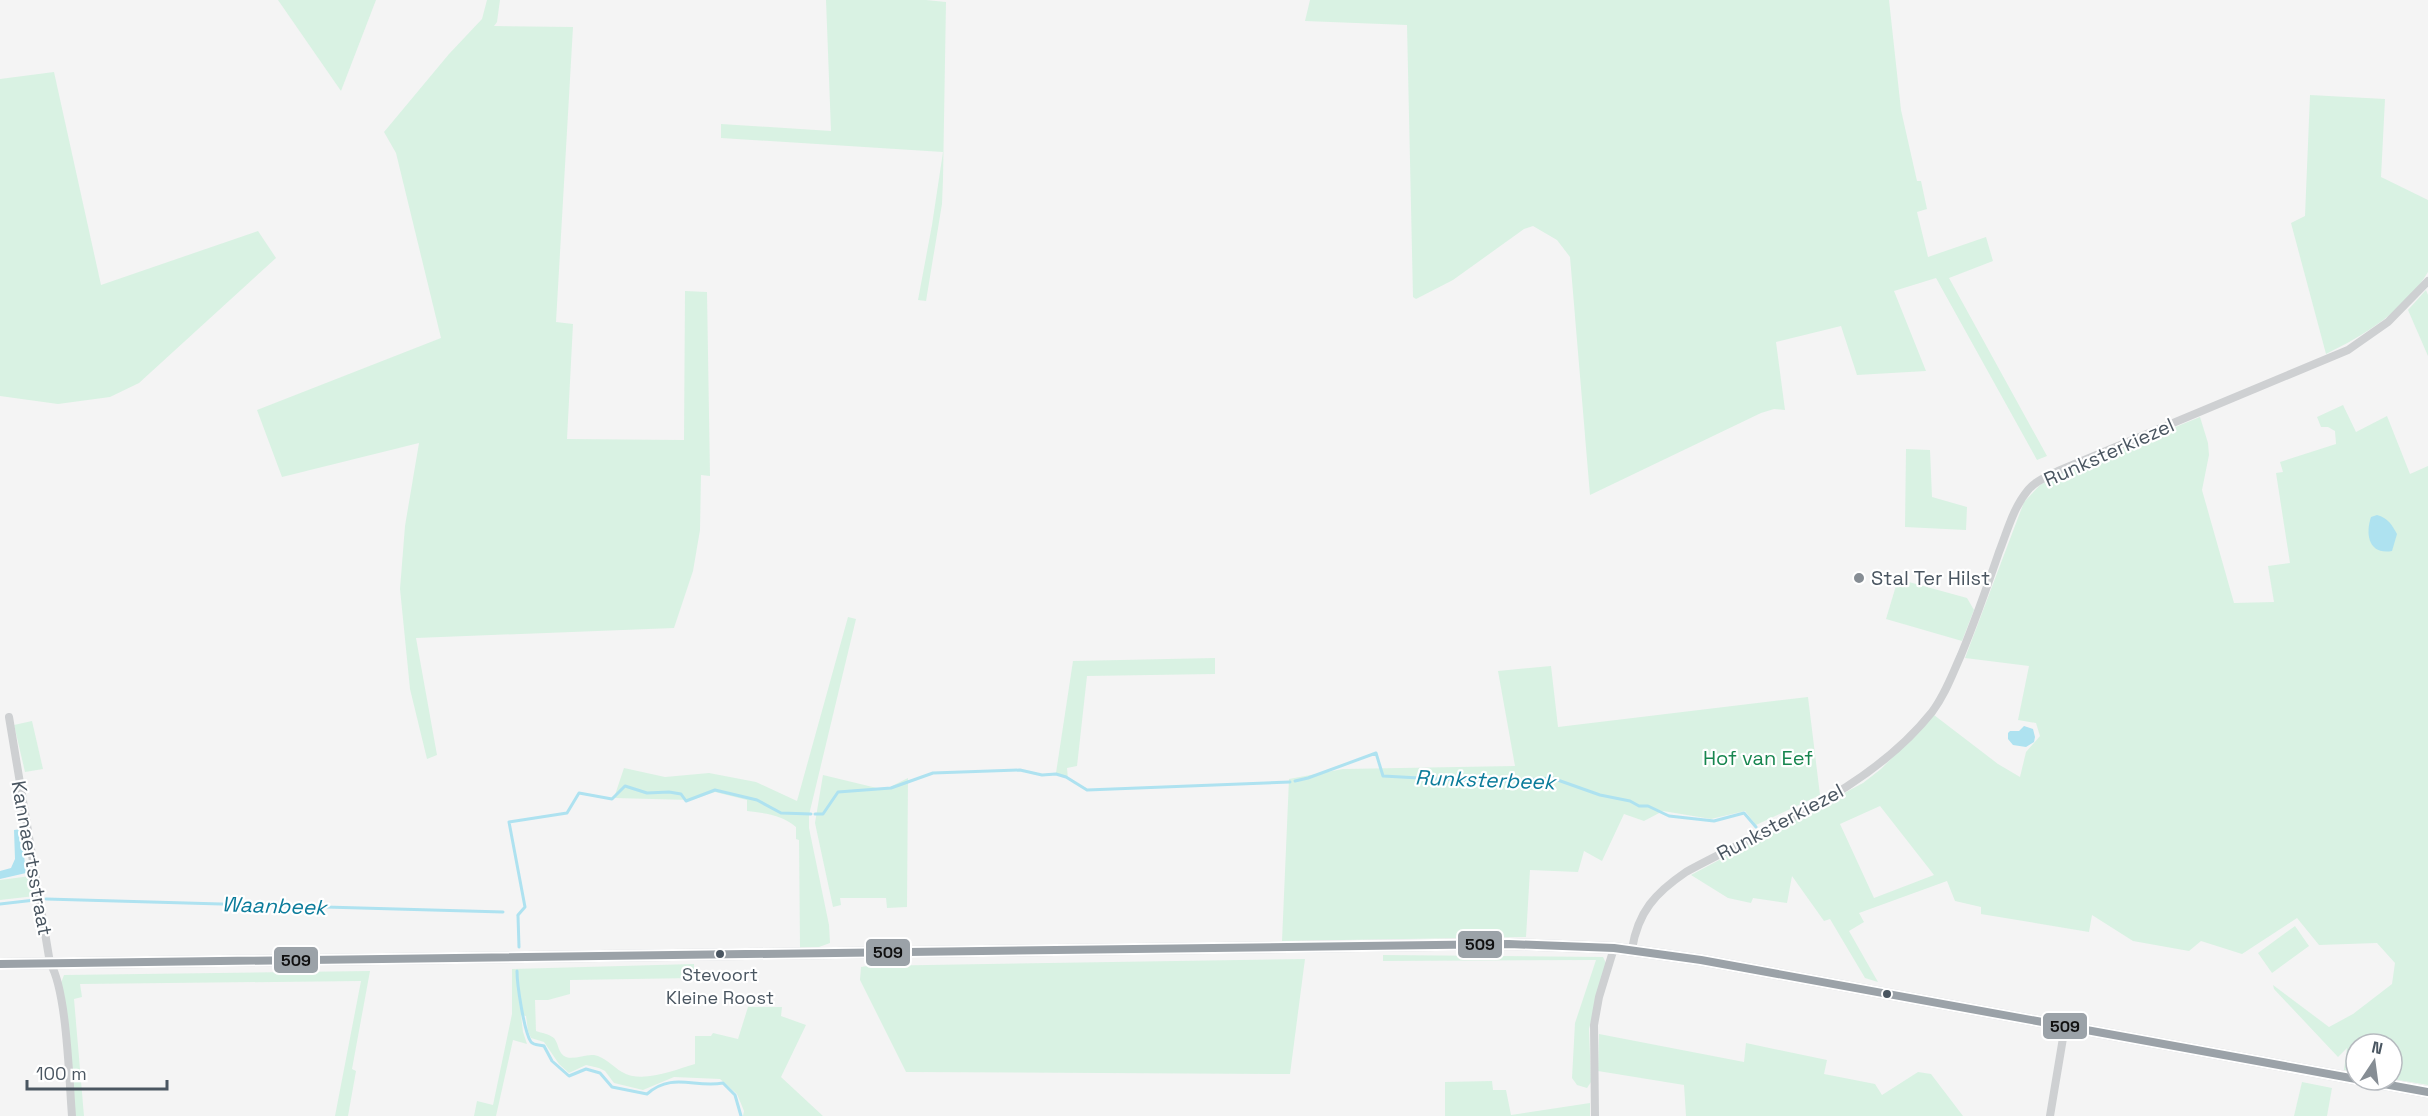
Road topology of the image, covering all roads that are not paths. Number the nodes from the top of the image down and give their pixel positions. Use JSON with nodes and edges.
{"nodes":[{"id":1,"x":2428,"y":281,"type":"edge"},
{"id":2,"x":9,"y":717,"type":"dead end"},
{"id":3,"x":1614,"y":948,"type":"junction"},
{"id":4,"x":1632,"y":949,"type":"junction"},
{"id":5,"x":50,"y":963,"type":"junction"},
{"id":6,"x":0,"y":964,"type":"edge"},
{"id":7,"x":2065,"y":1026,"type":"junction"},
{"id":8,"x":2344,"y":1077,"type":"edge"},
{"id":9,"x":2404,"y":1088,"type":"edge"},
{"id":10,"x":2428,"y":1092,"type":"edge"},
{"id":11,"x":72,"y":1116,"type":"edge"},
{"id":12,"x":1595,"y":1116,"type":"edge"},
{"id":13,"x":2050,"y":1116,"type":"edge"}],
"edges":[{"from":1,"to":4,"type":"street","name":"Runksterkiezel"},
{"from":2,"to":5,"type":"street","name":"Kannaertsstraat"},
{"from":3,"to":4,"type":"street"},
{"from":3,"to":5,"type":"street"},
{"from":3,"to":12,"type":"street"},
{"from":4,"to":7,"type":"street"},
{"from":5,"to":6,"type":"street"},
{"from":5,"to":11,"type":"street","name":"Kannaertsstraat"},
{"from":7,"to":8,"type":"street"},
{"from":7,"to":13,"type":"street"},
{"from":9,"to":10,"type":"street"}]}
